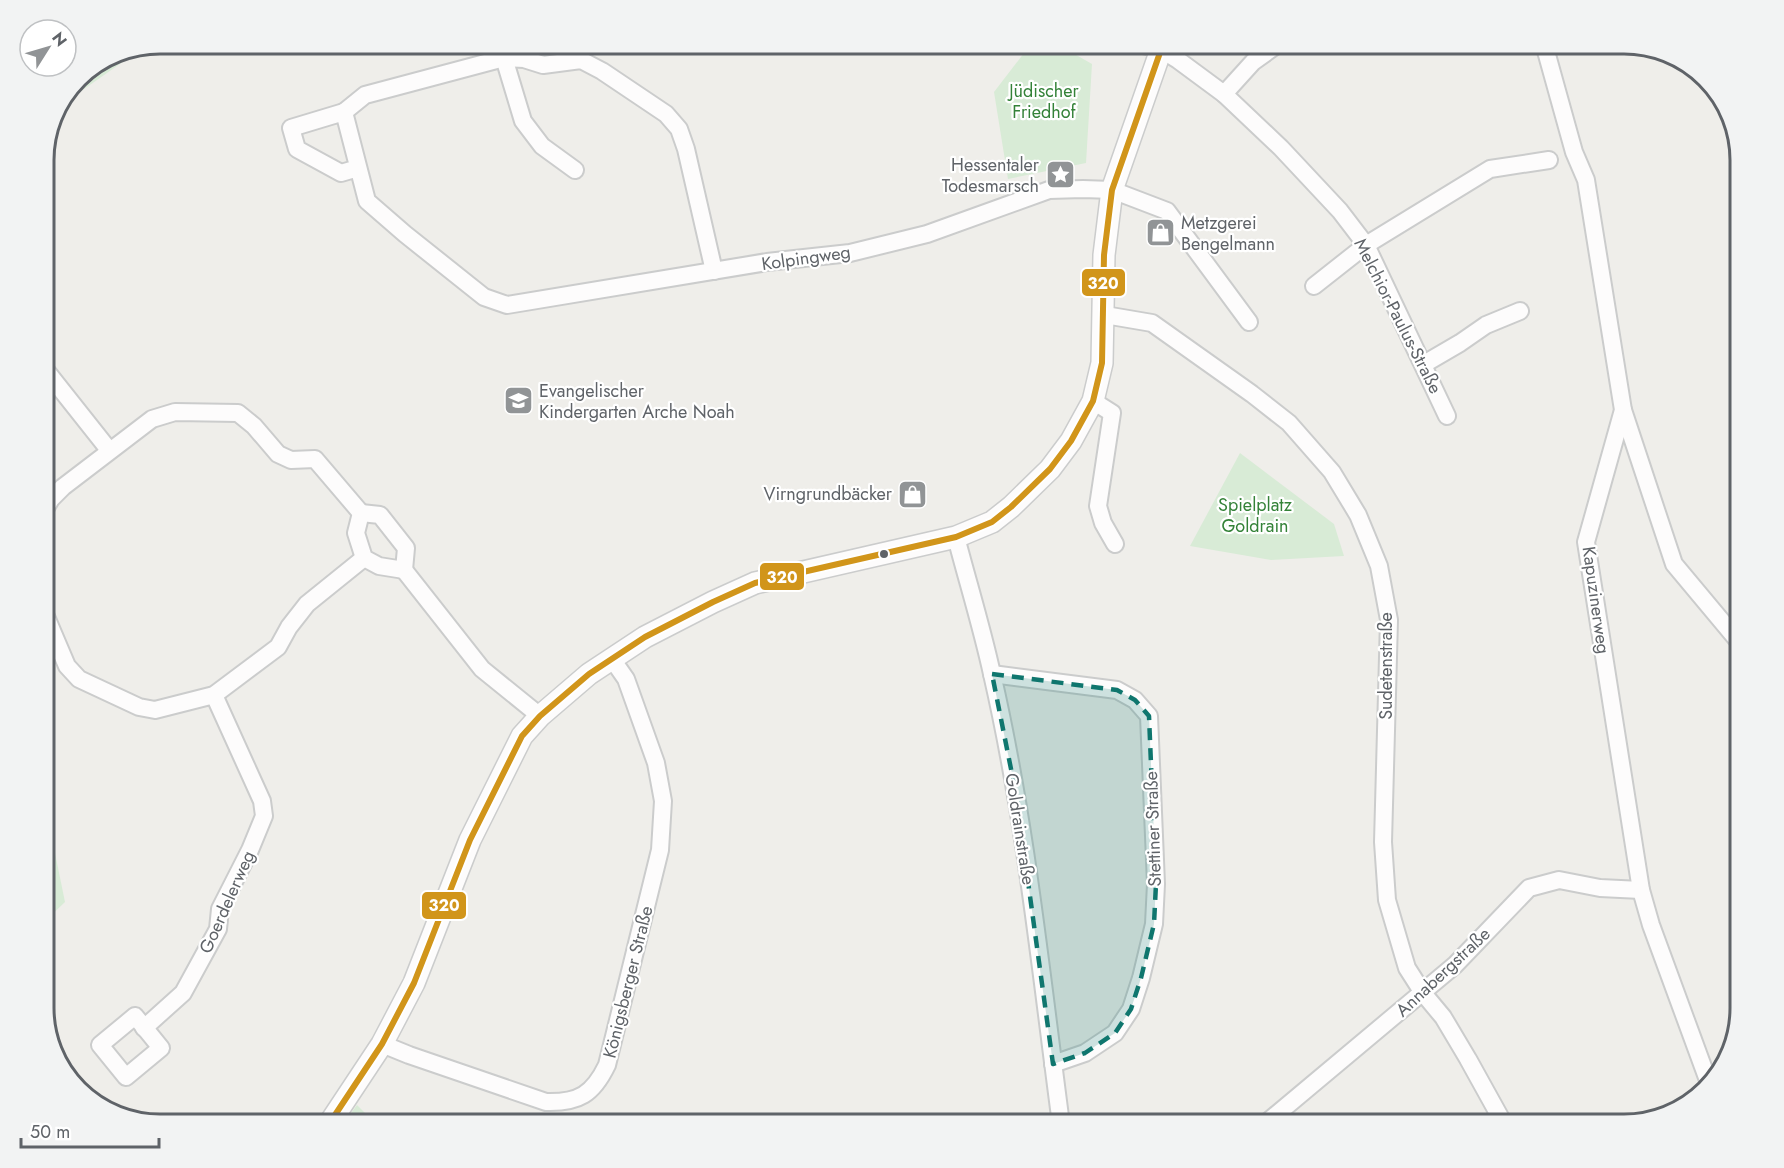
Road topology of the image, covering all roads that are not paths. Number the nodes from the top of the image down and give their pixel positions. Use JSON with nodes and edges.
{"nodes":[{"id":1,"x":1158,"y":54,"type":"edge"},
{"id":2,"x":1171,"y":54,"type":"edge"},
{"id":3,"x":1264,"y":54,"type":"edge"},
{"id":4,"x":1547,"y":54,"type":"edge"},
{"id":5,"x":504,"y":58,"type":"junction"},
{"id":6,"x":1224,"y":94,"type":"junction"},
{"id":7,"x":344,"y":112,"type":"junction"},
{"id":8,"x":1549,"y":160,"type":"dead end"},
{"id":9,"x":358,"y":168,"type":"junction"},
{"id":10,"x":575,"y":170,"type":"dead end"},
{"id":11,"x":1112,"y":190,"type":"junction"},
{"id":12,"x":1366,"y":245,"type":"junction"},
{"id":13,"x":714,"y":271,"type":"junction"},
{"id":14,"x":1314,"y":286,"type":"dead end"},
{"id":15,"x":1520,"y":311,"type":"dead end"},
{"id":16,"x":1104,"y":315,"type":"junction"},
{"id":17,"x":1249,"y":322,"type":"dead end"},
{"id":18,"x":1424,"y":364,"type":"junction"},
{"id":19,"x":54,"y":381,"type":"edge"},
{"id":20,"x":1093,"y":401,"type":"junction"},
{"id":21,"x":1623,"y":410,"type":"junction"},
{"id":22,"x":1447,"y":416,"type":"dead end"},
{"id":23,"x":109,"y":450,"type":"junction"},
{"id":24,"x":54,"y":496,"type":"edge"},
{"id":25,"x":361,"y":513,"type":"junction"},
{"id":26,"x":956,"y":537,"type":"junction"},
{"id":27,"x":1115,"y":544,"type":"dead end"},
{"id":28,"x":364,"y":558,"type":"junction"},
{"id":29,"x":404,"y":570,"type":"junction"},
{"id":30,"x":1730,"y":631,"type":"edge"},
{"id":31,"x":54,"y":635,"type":"edge"},
{"id":32,"x":612,"y":659,"type":"junction"},
{"id":33,"x":992,"y":674,"type":"junction"},
{"id":34,"x":214,"y":694,"type":"junction"},
{"id":35,"x":540,"y":716,"type":"junction"},
{"id":36,"x":1641,"y":890,"type":"junction"},
{"id":37,"x":1423,"y":993,"type":"junction"},
{"id":38,"x":144,"y":1028,"type":"dead end"},
{"id":39,"x":382,"y":1044,"type":"junction"},
{"id":40,"x":1053,"y":1064,"type":"junction"},
{"id":41,"x":1706,"y":1075,"type":"edge"},
{"id":42,"x":336,"y":1114,"type":"edge"},
{"id":43,"x":1060,"y":1114,"type":"edge"},
{"id":44,"x":1278,"y":1114,"type":"edge"},
{"id":45,"x":1498,"y":1114,"type":"edge"}],
"edges":[{"from":1,"to":11,"type":"street"},
{"from":2,"to":6,"type":"street","name":"Melchior-Paulus-Straße"},
{"from":3,"to":6,"type":"street"},
{"from":4,"to":21,"type":"street","name":"Kapuzinerweg"},
{"from":5,"to":7,"type":"street"},
{"from":5,"to":10,"type":"street"},
{"from":5,"to":13,"type":"street"},
{"from":6,"to":12,"type":"street","name":"Melchior-Paulus-Straße"},
{"from":7,"to":9,"type":"street","name":"Kolpingweg"},
{"from":7,"to":9,"type":"street"},
{"from":8,"to":12,"type":"street"},
{"from":9,"to":13,"type":"street","name":"Kolpingweg"},
{"from":11,"to":13,"type":"street","name":"Kolpingweg"},
{"from":11,"to":16,"type":"street"},
{"from":11,"to":17,"type":"street","name":"Kolpingweg"},
{"from":12,"to":14,"type":"street"},
{"from":12,"to":18,"type":"street","name":"Melchior-Paulus-Straße"},
{"from":15,"to":18,"type":"street"},
{"from":16,"to":20,"type":"street"},
{"from":16,"to":37,"type":"street","name":"Sudetenstraße"},
{"from":18,"to":22,"type":"street","name":"Melchior-Paulus-Straße"},
{"from":19,"to":23,"type":"street"},
{"from":20,"to":26,"type":"street"},
{"from":20,"to":27,"type":"street"},
{"from":21,"to":30,"type":"street"},
{"from":21,"to":36,"type":"street","name":"Kapuzinerweg"},
{"from":23,"to":24,"type":"street"},
{"from":23,"to":25,"type":"street"},
{"from":25,"to":28,"type":"street"},
{"from":25,"to":29,"type":"street"},
{"from":26,"to":32,"type":"street"},
{"from":26,"to":33,"type":"street","name":"Goldrainstraße"},
{"from":28,"to":29,"type":"street"},
{"from":28,"to":34,"type":"street"},
{"from":29,"to":35,"type":"street"},
{"from":31,"to":34,"type":"street"},
{"from":32,"to":35,"type":"street"},
{"from":32,"to":39,"type":"street","name":"Königsberger Straße"},
{"from":33,"to":40,"type":"street","name":"Goldrainstraße"},
{"from":33,"to":40,"type":"street","name":"Stettiner Straße"},
{"from":34,"to":38,"type":"street","name":"Goerdelerweg"},
{"from":35,"to":39,"type":"street"},
{"from":36,"to":37,"type":"street","name":"Annabergstraße"},
{"from":36,"to":41,"type":"street","name":"Kapuzinerweg"},
{"from":37,"to":44,"type":"street","name":"Annabergstraße"},
{"from":37,"to":45,"type":"street","name":"Sudetenstraße"},
{"from":39,"to":42,"type":"street"},
{"from":40,"to":43,"type":"street","name":"Goldrainstraße"}]}
